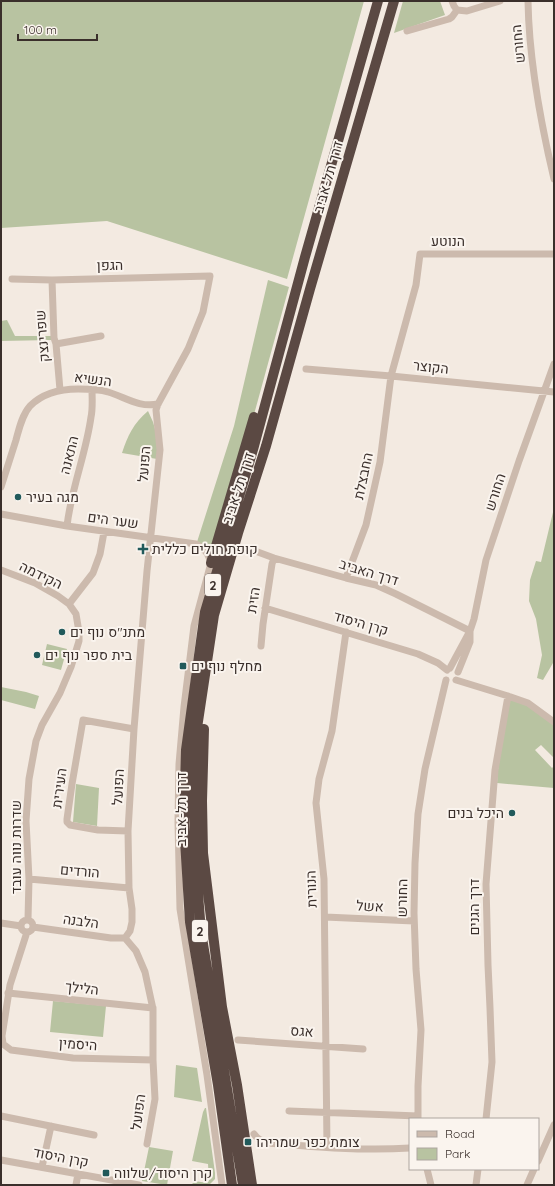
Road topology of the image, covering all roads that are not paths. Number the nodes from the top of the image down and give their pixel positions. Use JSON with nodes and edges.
{"nodes":[{"id":1,"x":378,"y":1,"type":"edge"},
{"id":2,"x":394,"y":1,"type":"edge"},
{"id":3,"x":452,"y":1,"type":"edge"},
{"id":4,"x":500,"y":1,"type":"edge"},
{"id":5,"x":528,"y":1,"type":"edge"},
{"id":6,"x":457,"y":10,"type":"junction"},
{"id":7,"x":407,"y":30,"type":"dead end"},
{"id":8,"x":554,"y":179,"type":"edge"},
{"id":9,"x":554,"y":254,"type":"edge"},
{"id":10,"x":305,"y":257,"type":"junction"},
{"id":11,"x":210,"y":276,"type":"joint"},
{"id":12,"x":12,"y":278,"type":"dead end"},
{"id":13,"x":52,"y":280,"type":"junction"},
{"id":14,"x":101,"y":336,"type":"dead end"},
{"id":15,"x":56,"y":344,"type":"junction"},
{"id":16,"x":554,"y":364,"type":"edge"},
{"id":17,"x":306,"y":369,"type":"dead end"},
{"id":18,"x":391,"y":376,"type":"junction"},
{"id":19,"x":92,"y":389,"type":"junction"},
{"id":20,"x":60,"y":390,"type":"junction"},
{"id":21,"x":545,"y":391,"type":"junction"},
{"id":22,"x":554,"y":392,"type":"edge"},
{"id":23,"x":158,"y":404,"type":"junction"},
{"id":24,"x":146,"y":405,"type":"junction"},
{"id":25,"x":157,"y":423,"type":"junction"},
{"id":26,"x":1,"y":487,"type":"edge"},
{"id":27,"x":1,"y":514,"type":"edge"},
{"id":28,"x":67,"y":526,"type":"junction"},
{"id":29,"x":104,"y":532,"type":"junction"},
{"id":30,"x":149,"y":538,"type":"junction"},
{"id":31,"x":255,"y":551,"type":"dead end"},
{"id":32,"x":274,"y":558,"type":"junction"},
{"id":33,"x":211,"y":563,"type":"junction"},
{"id":34,"x":1,"y":570,"type":"edge"},
{"id":35,"x":346,"y":578,"type":"junction"},
{"id":36,"x":69,"y":604,"type":"junction"},
{"id":37,"x":265,"y":608,"type":"junction"},
{"id":38,"x":470,"y":631,"type":"junction"},
{"id":39,"x":346,"y":632,"type":"junction"},
{"id":40,"x":261,"y":646,"type":"dead end"},
{"id":41,"x":448,"y":669,"type":"junction"},
{"id":42,"x":458,"y":672,"type":"junction"},
{"id":43,"x":206,"y":674,"type":"junction"},
{"id":44,"x":446,"y":680,"type":"junction"},
{"id":45,"x":456,"y":680,"type":"junction"},
{"id":46,"x":508,"y":696,"type":"junction"},
{"id":47,"x":554,"y":722,"type":"edge"},
{"id":48,"x":134,"y":729,"type":"junction"},
{"id":49,"x":128,"y":831,"type":"junction"},
{"id":50,"x":29,"y":879,"type":"junction"},
{"id":51,"x":129,"y":888,"type":"junction"},
{"id":52,"x":325,"y":917,"type":"junction"},
{"id":53,"x":28,"y":919,"type":"junction"},
{"id":54,"x":414,"y":921,"type":"junction"},
{"id":55,"x":1,"y":923,"type":"edge"},
{"id":56,"x":21,"y":926,"type":"junction"},
{"id":57,"x":33,"y":927,"type":"junction"},
{"id":58,"x":27,"y":932,"type":"junction"},
{"id":59,"x":125,"y":938,"type":"junction"},
{"id":60,"x":8,"y":993,"type":"junction"},
{"id":61,"x":153,"y":1008,"type":"junction"},
{"id":62,"x":238,"y":1040,"type":"dead end"},
{"id":63,"x":326,"y":1046,"type":"junction"},
{"id":64,"x":363,"y":1049,"type":"dead end"},
{"id":65,"x":153,"y":1060,"type":"junction"},
{"id":66,"x":289,"y":1111,"type":"dead end"},
{"id":67,"x":327,"y":1112,"type":"junction"},
{"id":68,"x":1,"y":1116,"type":"edge"},
{"id":69,"x":418,"y":1117,"type":"edge"},
{"id":70,"x":486,"y":1118,"type":"edge"},
{"id":71,"x":554,"y":1125,"type":"edge"},
{"id":72,"x":51,"y":1126,"type":"junction"},
{"id":73,"x":254,"y":1134,"type":"dead end"},
{"id":74,"x":94,"y":1135,"type":"dead end"},
{"id":75,"x":147,"y":1144,"type":"dead end"},
{"id":76,"x":327,"y":1147,"type":"junction"},
{"id":77,"x":409,"y":1148,"type":"edge"},
{"id":78,"x":539,"y":1159,"type":"edge"},
{"id":79,"x":1,"y":1160,"type":"edge"},
{"id":80,"x":42,"y":1167,"type":"junction"},
{"id":81,"x":427,"y":1170,"type":"edge"},
{"id":82,"x":478,"y":1170,"type":"edge"},
{"id":83,"x":534,"y":1170,"type":"edge"},
{"id":84,"x":220,"y":1171,"type":"junction"},
{"id":85,"x":250,"y":1173,"type":"junction"},
{"id":86,"x":78,"y":1174,"type":"junction"},
{"id":87,"x":76,"y":1185,"type":"edge"},
{"id":88,"x":139,"y":1185,"type":"edge"},
{"id":89,"x":215,"y":1185,"type":"edge"},
{"id":90,"x":222,"y":1185,"type":"edge"},
{"id":91,"x":232,"y":1185,"type":"edge"},
{"id":92,"x":243,"y":1185,"type":"edge"},
{"id":93,"x":252,"y":1185,"type":"edge"},
{"id":94,"x":256,"y":1185,"type":"edge"},
{"id":95,"x":431,"y":1185,"type":"edge"},
{"id":96,"x":476,"y":1185,"type":"edge"},
{"id":97,"x":527,"y":1185,"type":"edge"}],
"edges":[{"from":1,"to":10,"type":"highway","name":"דרך תל-אביב","number":"2"},
{"from":2,"to":43,"type":"highway","name":"דרך תל-אביב","number":"2"},
{"from":3,"to":6,"type":"street"},
{"from":4,"to":6,"type":"street"},
{"from":5,"to":8,"type":"street","name":"החורש"},
{"from":6,"to":7,"type":"street"},
{"from":9,"to":18,"type":"street","name":"הנוטע"},
{"from":10,"to":33,"type":"highway"},
{"from":10,"to":91,"type":"highway","name":"דרך תל-אביב","number":"2"},
{"from":11,"to":13,"type":"street","name":"הגפן"},
{"from":11,"to":23,"type":"street","name":"הפועל"},
{"from":12,"to":13,"type":"street","name":"הגפן"},
{"from":13,"to":15,"type":"street","name":"שפרינצק"},
{"from":14,"to":15,"type":"street"},
{"from":15,"to":20,"type":"street","name":"שפרינצק"},
{"from":16,"to":21,"type":"street","name":"החורש"},
{"from":17,"to":18,"type":"street","name":"הקוצר"},
{"from":18,"to":21,"type":"street","name":"הקוצר"},
{"from":18,"to":35,"type":"street","name":"החבצלת"},
{"from":19,"to":20,"type":"street","name":"הנשיא"},
{"from":19,"to":24,"type":"street","name":"הנשיא"},
{"from":19,"to":28,"type":"street","name":"התאנה"},
{"from":20,"to":26,"type":"street","name":"הנשיא"},
{"from":21,"to":22,"type":"street","name":"הקוצר"},
{"from":21,"to":38,"type":"street","name":"החורש"},
{"from":23,"to":24,"type":"street"},
{"from":23,"to":25,"type":"street","name":"הפועל"},
{"from":24,"to":25,"type":"street","name":"הפועל"},
{"from":25,"to":30,"type":"street","name":"הפועל"},
{"from":27,"to":28,"type":"street","name":"שער הים"},
{"from":28,"to":29,"type":"street","name":"שער הים"},
{"from":29,"to":30,"type":"street","name":"שער הים"},
{"from":29,"to":36,"type":"street"},
{"from":30,"to":33,"type":"street","name":"שער הים"},
{"from":30,"to":48,"type":"street","name":"הפועל"},
{"from":31,"to":32,"type":"street","name":"דרך האביב"},
{"from":32,"to":35,"type":"street","name":"דרך האביב"},
{"from":32,"to":37,"type":"street","name":"הזית"},
{"from":33,"to":84,"type":"street"},
{"from":34,"to":36,"type":"street","name":"הקידמה"},
{"from":35,"to":38,"type":"street","name":"דרך האביב"},
{"from":36,"to":50,"type":"street","name":"שדרות נווה עובד"},
{"from":37,"to":39,"type":"street","name":"קרן היסוד"},
{"from":37,"to":40,"type":"street","name":"הזית"},
{"from":38,"to":41,"type":"street","name":"החורש"},
{"from":38,"to":42,"type":"street","name":"החורש"},
{"from":39,"to":41,"type":"street","name":"קרן היסוד"},
{"from":39,"to":52,"type":"street","name":"הנורית"},
{"from":41,"to":42,"type":"street"},
{"from":41,"to":44,"type":"street"},
{"from":42,"to":45,"type":"street"},
{"from":43,"to":85,"type":"highway"},
{"from":43,"to":92,"type":"highway","name":"דרך תל-אביב","number":"2"},
{"from":44,"to":45,"type":"street"},
{"from":44,"to":54,"type":"street","name":"החורש"},
{"from":45,"to":46,"type":"street"},
{"from":46,"to":47,"type":"street"},
{"from":46,"to":70,"type":"street","name":"דרך הגנים"},
{"from":48,"to":49,"type":"street","name":"הפועל"},
{"from":48,"to":49,"type":"street","name":"העירית"},
{"from":49,"to":51,"type":"street","name":"הפועל"},
{"from":50,"to":51,"type":"street","name":"הורדים"},
{"from":50,"to":53,"type":"street","name":"שדרות נווה עובד"},
{"from":51,"to":59,"type":"street","name":"הפועל"},
{"from":52,"to":54,"type":"street","name":"אשל"},
{"from":52,"to":63,"type":"street","name":"הנורית"},
{"from":53,"to":56,"type":"street"},
{"from":53,"to":57,"type":"street"},
{"from":54,"to":69,"type":"street","name":"החורש"},
{"from":55,"to":56,"type":"street"},
{"from":56,"to":58,"type":"street"},
{"from":57,"to":58,"type":"street"},
{"from":57,"to":59,"type":"street","name":"הלבנה"},
{"from":58,"to":60,"type":"street"},
{"from":59,"to":61,"type":"street","name":"הפועל"},
{"from":60,"to":61,"type":"street","name":"הלילך"},
{"from":60,"to":65,"type":"street","name":"היסמין"},
{"from":61,"to":65,"type":"street","name":"הפועל"},
{"from":62,"to":63,"type":"street","name":"אגס"},
{"from":63,"to":64,"type":"street","name":"אגס"},
{"from":63,"to":67,"type":"street","name":"הנורית"},
{"from":65,"to":75,"type":"street","name":"הפועל"},
{"from":66,"to":67,"type":"street"},
{"from":67,"to":69,"type":"street"},
{"from":67,"to":76,"type":"street","name":"הנורית"},
{"from":68,"to":72,"type":"street"},
{"from":71,"to":78,"type":"street"},
{"from":72,"to":74,"type":"street"},
{"from":72,"to":80,"type":"street"},
{"from":73,"to":76,"type":"street"},
{"from":76,"to":77,"type":"street"},
{"from":79,"to":80,"type":"street","name":"קרן היסוד"},
{"from":80,"to":86,"type":"street","name":"קרן היסוד"},
{"from":81,"to":95,"type":"street"},
{"from":82,"to":96,"type":"street"},
{"from":83,"to":97,"type":"street"},
{"from":84,"to":89,"type":"street"},
{"from":84,"to":90,"type":"street"},
{"from":85,"to":93,"type":"highway"},
{"from":85,"to":94,"type":"highway"},
{"from":86,"to":87,"type":"street"},
{"from":86,"to":88,"type":"street","name":"קרן היסוד"}]}
